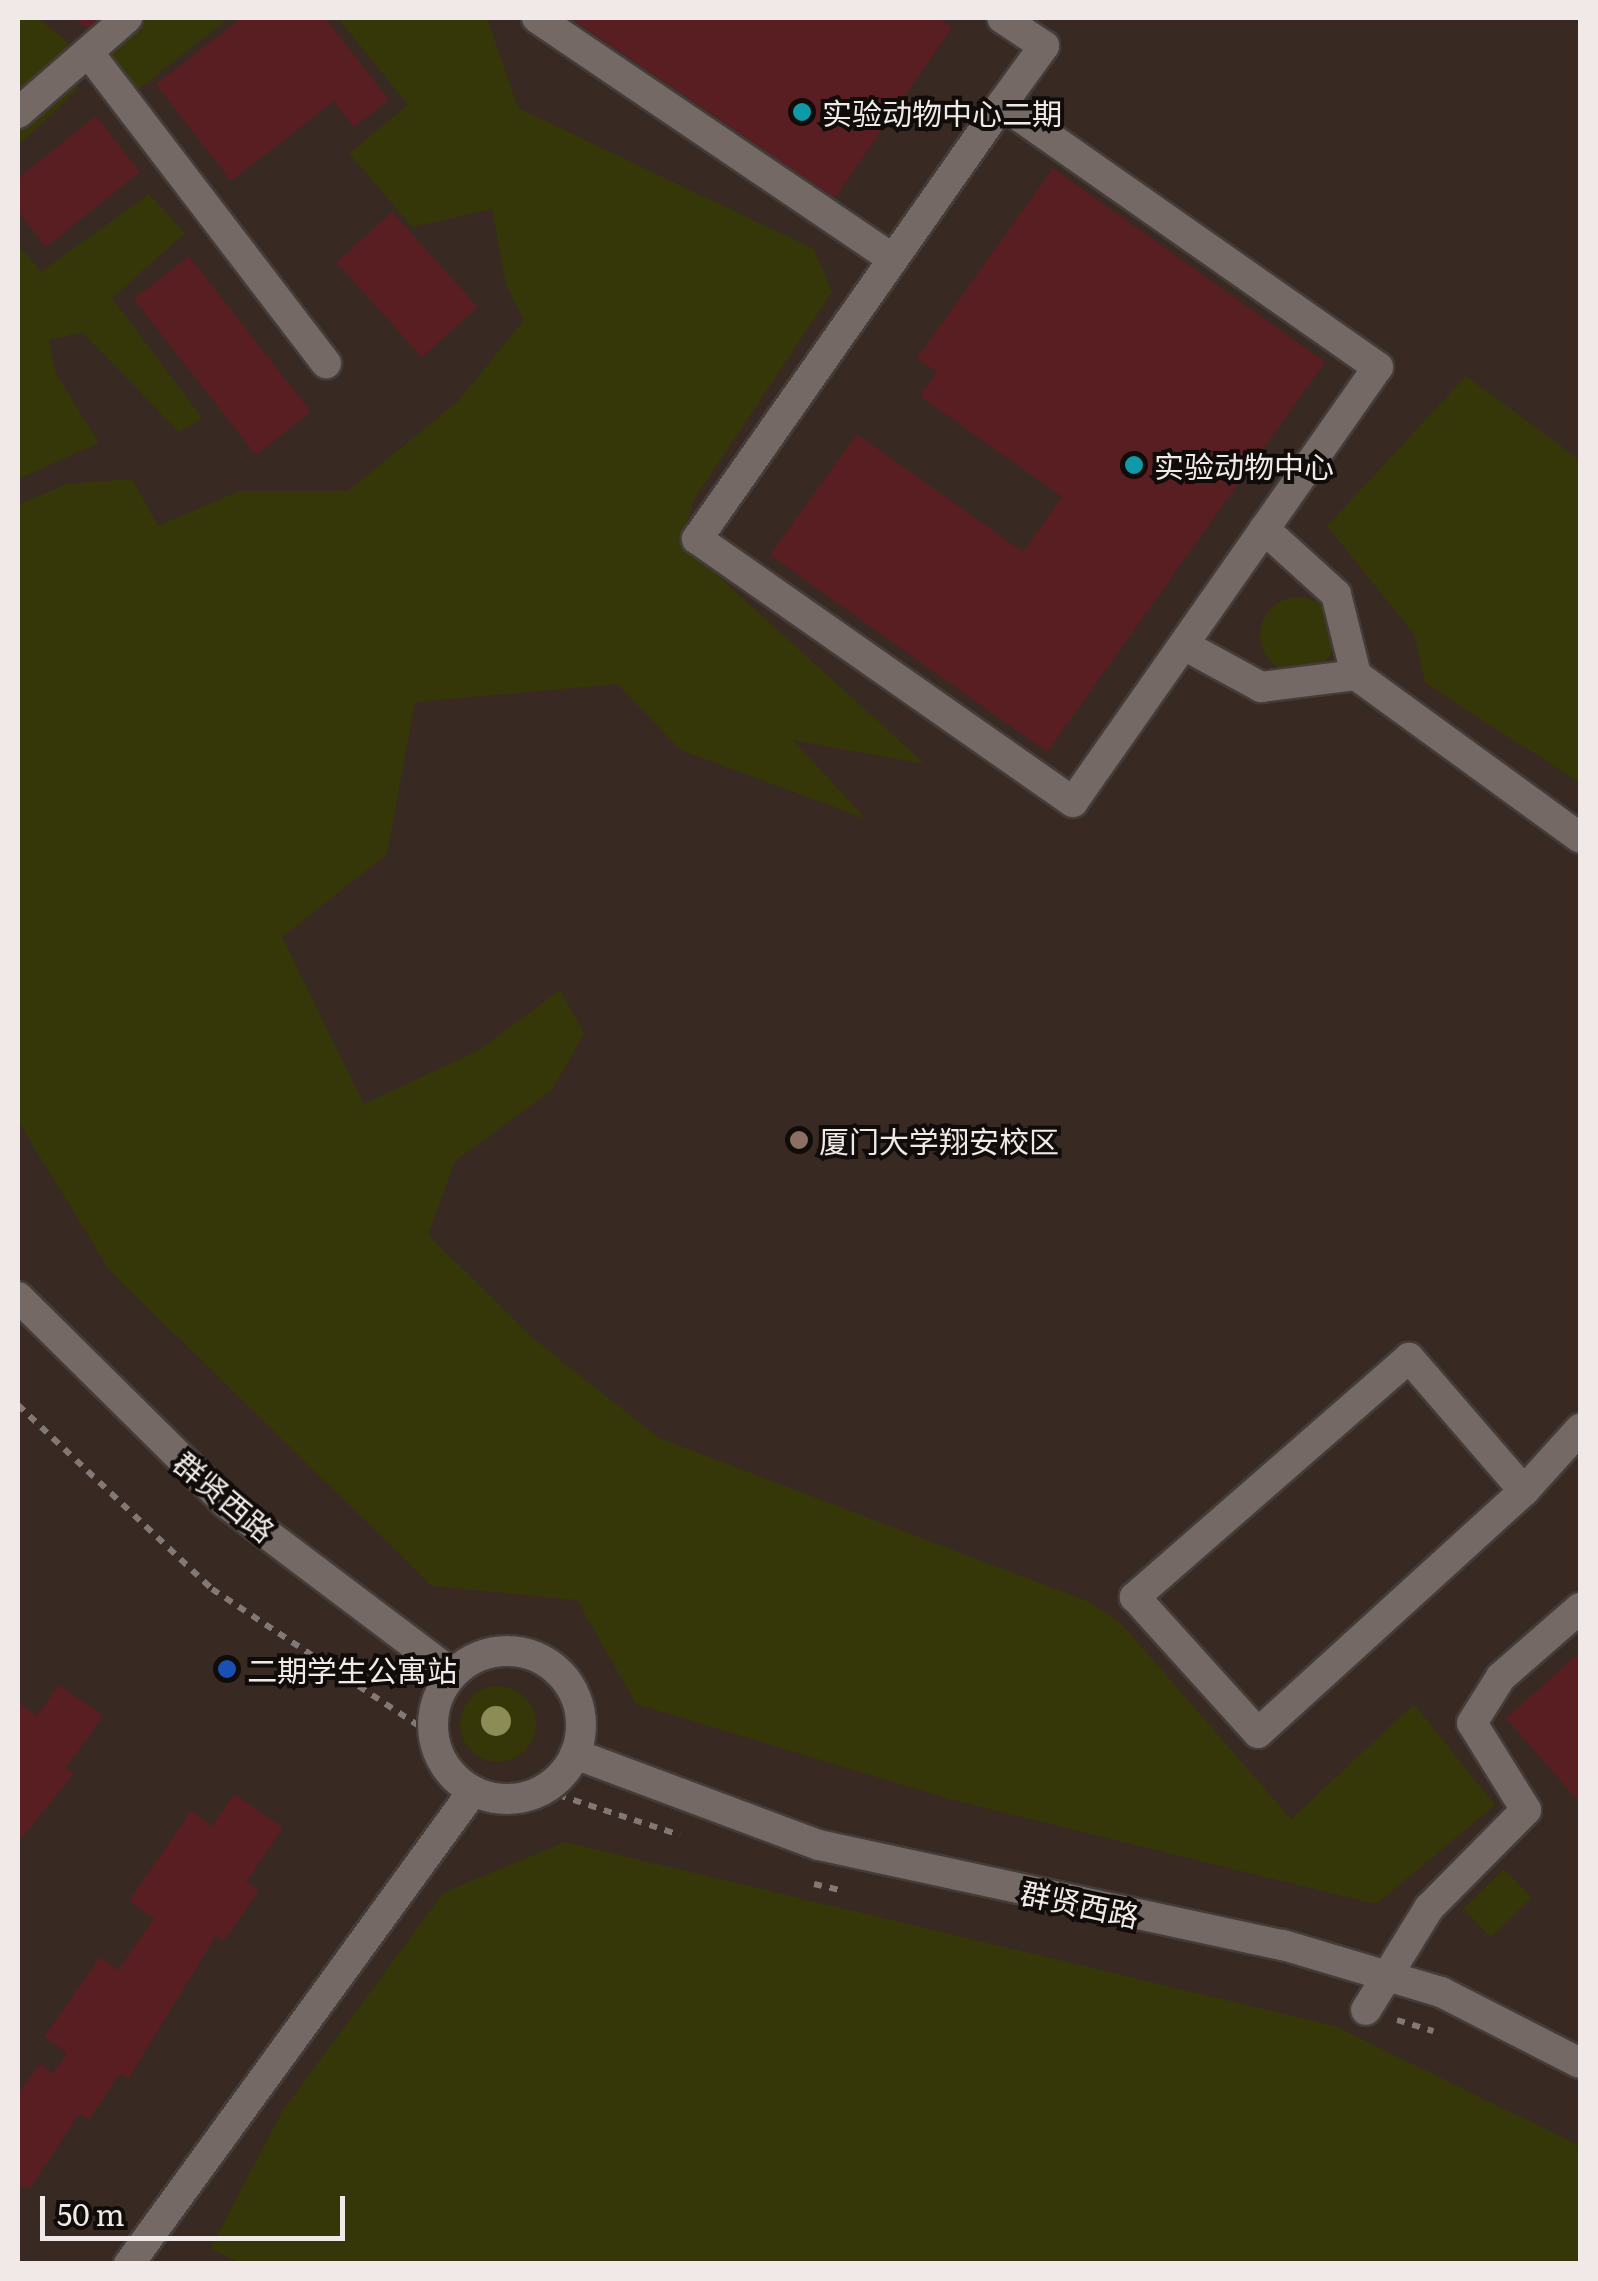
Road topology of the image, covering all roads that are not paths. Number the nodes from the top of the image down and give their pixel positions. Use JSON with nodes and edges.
{"nodes":[{"id":1,"x":126,"y":18,"type":"edge"},
{"id":2,"x":537,"y":18,"type":"edge"},
{"id":3,"x":1002,"y":18,"type":"edge"},
{"id":4,"x":88,"y":52,"type":"junction"},
{"id":5,"x":1002,"y":104,"type":"junction"},
{"id":6,"x":18,"y":113,"type":"edge"},
{"id":7,"x":894,"y":259,"type":"junction"},
{"id":8,"x":326,"y":364,"type":"dead end"},
{"id":9,"x":1264,"y":530,"type":"junction"},
{"id":10,"x":1184,"y":645,"type":"junction"},
{"id":11,"x":1356,"y":675,"type":"junction"},
{"id":12,"x":1580,"y":838,"type":"edge"},
{"id":13,"x":18,"y":1296,"type":"edge"},
{"id":14,"x":1580,"y":1429,"type":"edge"},
{"id":15,"x":1524,"y":1491,"type":"junction"},
{"id":16,"x":1580,"y":1608,"type":"edge"},
{"id":17,"x":453,"y":1674,"type":"junction"},
{"id":18,"x":575,"y":1754,"type":"junction"},
{"id":19,"x":472,"y":1791,"type":"junction"},
{"id":20,"x":1381,"y":1974,"type":"junction"},
{"id":21,"x":1366,"y":2010,"type":"dead end"},
{"id":22,"x":1580,"y":2062,"type":"edge"},
{"id":23,"x":129,"y":2264,"type":"edge"}],
"edges":[{"from":1,"to":4,"type":"street"},
{"from":2,"to":7,"type":"street"},
{"from":3,"to":5,"type":"street"},
{"from":4,"to":6,"type":"street"},
{"from":4,"to":8,"type":"street"},
{"from":5,"to":7,"type":"street"},
{"from":5,"to":9,"type":"street"},
{"from":7,"to":10,"type":"street"},
{"from":9,"to":10,"type":"street"},
{"from":9,"to":11,"type":"street"},
{"from":10,"to":11,"type":"street"},
{"from":11,"to":12,"type":"street"},
{"from":13,"to":17,"type":"street","name":"群贤西路"},
{"from":14,"to":15,"type":"street"},
{"from":15,"to":15,"type":"street"},
{"from":16,"to":20,"type":"street"},
{"from":17,"to":18,"type":"street"},
{"from":17,"to":19,"type":"street"},
{"from":18,"to":19,"type":"street"},
{"from":18,"to":20,"type":"street","name":"群贤西路"},
{"from":19,"to":23,"type":"street"},
{"from":20,"to":21,"type":"street"},
{"from":20,"to":22,"type":"street","name":"群贤西路"}]}
